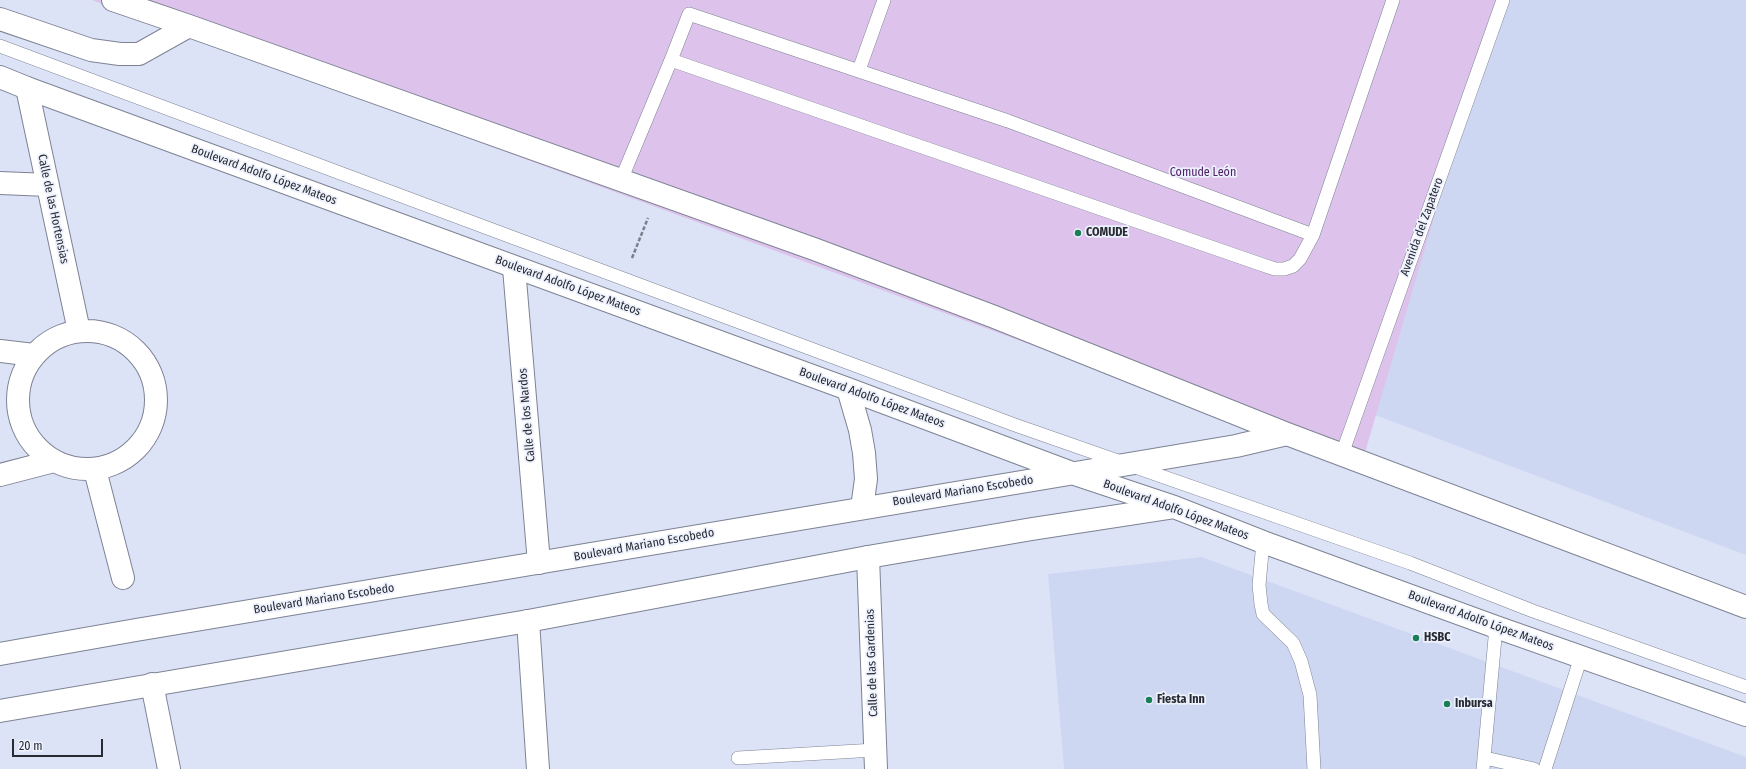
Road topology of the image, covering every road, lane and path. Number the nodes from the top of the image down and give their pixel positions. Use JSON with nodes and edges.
{"nodes":[{"id":1,"x":113,"y":0,"type":"edge"},
{"id":2,"x":884,"y":0,"type":"edge"},
{"id":3,"x":1393,"y":0,"type":"edge"},
{"id":4,"x":1503,"y":0,"type":"edge"},
{"id":5,"x":0,"y":19,"type":"edge"},
{"id":6,"x":189,"y":26,"type":"junction"},
{"id":7,"x":0,"y":46,"type":"edge"},
{"id":8,"x":671,"y":60,"type":"junction"},
{"id":9,"x":859,"y":70,"type":"junction"},
{"id":10,"x":0,"y":77,"type":"edge"},
{"id":11,"x":27,"y":88,"type":"junction"},
{"id":12,"x":621,"y":180,"type":"junction"},
{"id":13,"x":0,"y":183,"type":"edge"},
{"id":14,"x":48,"y":185,"type":"junction"},
{"id":15,"x":657,"y":193,"type":"junction"},
{"id":16,"x":1313,"y":235,"type":"junction"},
{"id":17,"x":514,"y":268,"type":"junction"},
{"id":18,"x":622,"y":278,"type":"junction"},
{"id":19,"x":79,"y":331,"type":"junction"},
{"id":20,"x":0,"y":351,"type":"edge"},
{"id":21,"x":34,"y":355,"type":"junction"},
{"id":22,"x":848,"y":389,"type":"junction"},
{"id":23,"x":1287,"y":434,"type":"junction"},
{"id":24,"x":1342,"y":454,"type":"junction"},
{"id":25,"x":54,"y":461,"type":"junction"},
{"id":26,"x":1129,"y":464,"type":"junction"},
{"id":27,"x":95,"y":470,"type":"junction"},
{"id":28,"x":1072,"y":473,"type":"junction"},
{"id":29,"x":0,"y":475,"type":"edge"},
{"id":30,"x":1174,"y":507,"type":"junction"},
{"id":31,"x":862,"y":508,"type":"junction"},
{"id":32,"x":1263,"y":542,"type":"junction"},
{"id":33,"x":868,"y":557,"type":"junction"},
{"id":34,"x":539,"y":563,"type":"junction"},
{"id":35,"x":123,"y":578,"type":"dead end"},
{"id":36,"x":1746,"y":607,"type":"edge"},
{"id":37,"x":528,"y":621,"type":"junction"},
{"id":38,"x":1496,"y":627,"type":"junction"},
{"id":39,"x":0,"y":654,"type":"edge"},
{"id":40,"x":1581,"y":657,"type":"junction"},
{"id":41,"x":152,"y":684,"type":"junction"},
{"id":42,"x":1746,"y":687,"type":"edge"},
{"id":43,"x":0,"y":711,"type":"edge"},
{"id":44,"x":1746,"y":715,"type":"edge"},
{"id":45,"x":738,"y":758,"type":"dead end"},
{"id":46,"x":875,"y":760,"type":"edge"},
{"id":47,"x":1484,"y":763,"type":"edge"},
{"id":48,"x":169,"y":769,"type":"edge"},
{"id":49,"x":538,"y":769,"type":"edge"},
{"id":50,"x":1314,"y":769,"type":"edge"},
{"id":51,"x":1534,"y":769,"type":"edge"},
{"id":52,"x":1545,"y":769,"type":"edge"}],
"edges":[{"from":1,"to":6,"type":"main road"},
{"from":2,"to":9,"type":"lane"},
{"from":3,"to":16,"type":"lane"},
{"from":4,"to":24,"type":"lane","name":"Avenida del Zapatero"},
{"from":5,"to":6,"type":"main road"},
{"from":6,"to":12,"type":"main road"},
{"from":7,"to":18,"type":"lane"},
{"from":8,"to":9,"type":"lane"},
{"from":8,"to":12,"type":"lane"},
{"from":8,"to":16,"type":"lane"},
{"from":9,"to":16,"type":"lane"},
{"from":10,"to":11,"type":"main road","name":"Boulevard Adolfo López Mateos"},
{"from":11,"to":14,"type":"main road","name":"Calle de las Hortensias"},
{"from":11,"to":17,"type":"main road","name":"Boulevard Adolfo López Mateos"},
{"from":12,"to":15,"type":"main road"},
{"from":13,"to":14,"type":"main road"},
{"from":14,"to":19,"type":"main road","name":"Calle de las Hortensias"},
{"from":15,"to":18,"type":"path"},
{"from":15,"to":23,"type":"main road"},
{"from":17,"to":22,"type":"main road","name":"Boulevard Adolfo López Mateos"},
{"from":17,"to":34,"type":"main road","name":"Calle de los Nardos"},
{"from":18,"to":26,"type":"lane"},
{"from":19,"to":21,"type":"main road"},
{"from":19,"to":27,"type":"main road"},
{"from":20,"to":21,"type":"main road"},
{"from":21,"to":25,"type":"main road"},
{"from":22,"to":28,"type":"main road","name":"Boulevard Adolfo López Mateos"},
{"from":22,"to":31,"type":"main road"},
{"from":23,"to":24,"type":"main road"},
{"from":23,"to":26,"type":"main road","name":"Boulevard Mariano Escobedo"},
{"from":24,"to":36,"type":"main road"},
{"from":25,"to":27,"type":"main road"},
{"from":25,"to":29,"type":"main road"},
{"from":26,"to":28,"type":"main road","name":"Boulevard Mariano Escobedo"},
{"from":26,"to":42,"type":"lane"},
{"from":27,"to":35,"type":"main road"},
{"from":28,"to":30,"type":"main road","name":"Boulevard Adolfo López Mateos"},
{"from":28,"to":31,"type":"main road","name":"Boulevard Mariano Escobedo"},
{"from":30,"to":32,"type":"main road","name":"Boulevard Adolfo López Mateos"},
{"from":30,"to":33,"type":"main road"},
{"from":31,"to":34,"type":"main road","name":"Boulevard Mariano Escobedo"},
{"from":32,"to":38,"type":"main road","name":"Boulevard Adolfo López Mateos"},
{"from":32,"to":50,"type":"lane"},
{"from":33,"to":37,"type":"main road"},
{"from":33,"to":46,"type":"main road","name":"Calle de las Gardenias"},
{"from":34,"to":39,"type":"main road","name":"Boulevard Mariano Escobedo"},
{"from":37,"to":41,"type":"main road"},
{"from":37,"to":49,"type":"main road"},
{"from":38,"to":40,"type":"main road","name":"Boulevard Adolfo López Mateos"},
{"from":38,"to":47,"type":"lane"},
{"from":40,"to":44,"type":"main road","name":"Boulevard Adolfo López Mateos"},
{"from":40,"to":52,"type":"lane"},
{"from":41,"to":43,"type":"main road"},
{"from":41,"to":48,"type":"main road"},
{"from":45,"to":46,"type":"lane"},
{"from":47,"to":51,"type":"lane"}]}
